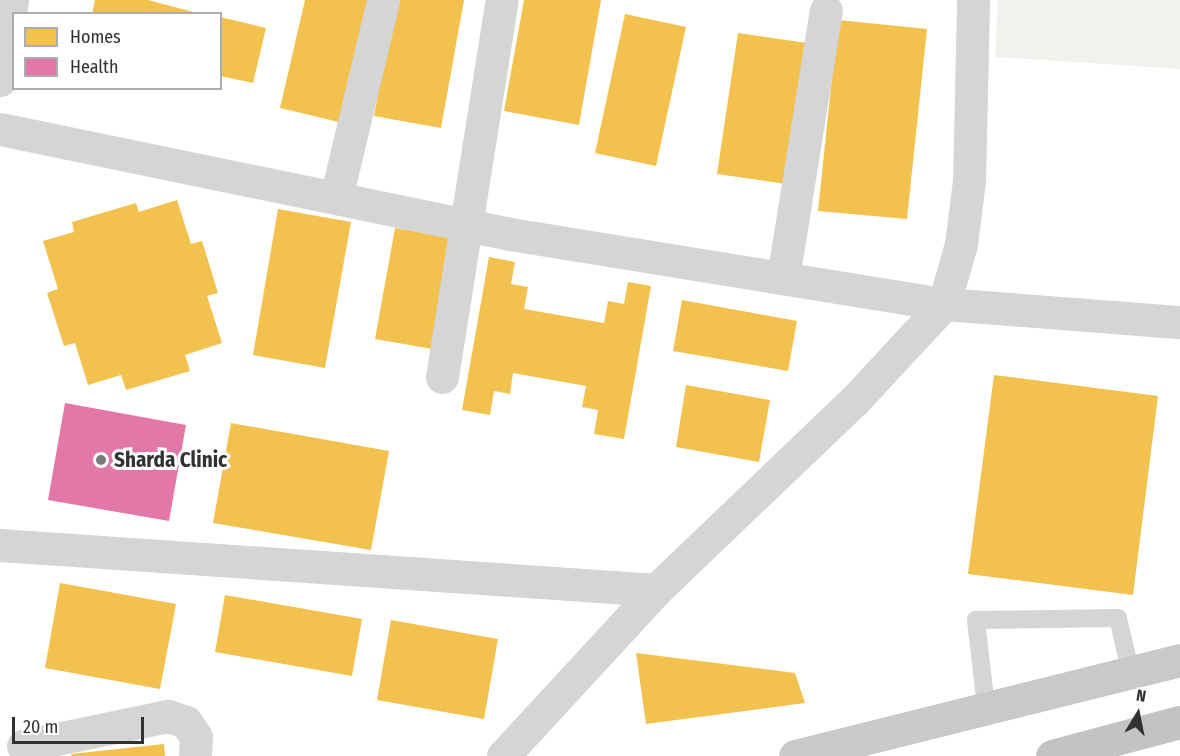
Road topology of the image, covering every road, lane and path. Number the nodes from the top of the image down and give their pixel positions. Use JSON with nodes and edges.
{"nodes":[{"id":1,"x":12,"y":0,"type":"edge"},
{"id":2,"x":383,"y":0,"type":"edge"},
{"id":3,"x":502,"y":0,"type":"edge"},
{"id":4,"x":973,"y":0,"type":"edge"},
{"id":5,"x":826,"y":10,"type":"dead end"},
{"id":6,"x":0,"y":80,"type":"edge"},
{"id":7,"x":0,"y":129,"type":"edge"},
{"id":8,"x":336,"y":198,"type":"junction"},
{"id":9,"x":466,"y":225,"type":"junction"},
{"id":10,"x":783,"y":278,"type":"junction"},
{"id":11,"x":944,"y":304,"type":"junction"},
{"id":12,"x":1180,"y":322,"type":"edge"},
{"id":13,"x":442,"y":377,"type":"dead end"},
{"id":14,"x":0,"y":545,"type":"edge"},
{"id":15,"x":656,"y":590,"type":"junction"},
{"id":16,"x":1180,"y":660,"type":"edge"},
{"id":17,"x":1130,"y":670,"type":"junction"},
{"id":18,"x":986,"y":707,"type":"junction"},
{"id":19,"x":1180,"y":723,"type":"edge"},
{"id":20,"x":15,"y":751,"type":"edge"},
{"id":21,"x":195,"y":756,"type":"edge"},
{"id":22,"x":503,"y":756,"type":"edge"},
{"id":23,"x":795,"y":756,"type":"edge"},
{"id":24,"x":1052,"y":756,"type":"edge"}],
"edges":[{"from":1,"to":6,"type":"street"},
{"from":2,"to":8,"type":"street"},
{"from":3,"to":9,"type":"street"},
{"from":4,"to":11,"type":"street"},
{"from":5,"to":10,"type":"street"},
{"from":7,"to":8,"type":"street"},
{"from":8,"to":9,"type":"street"},
{"from":9,"to":10,"type":"street"},
{"from":9,"to":13,"type":"street"},
{"from":10,"to":11,"type":"street"},
{"from":11,"to":12,"type":"street"},
{"from":11,"to":15,"type":"street"},
{"from":14,"to":15,"type":"street"},
{"from":15,"to":22,"type":"street"},
{"from":16,"to":17,"type":"main road"},
{"from":17,"to":18,"type":"main road"},
{"from":17,"to":18,"type":"lane"},
{"from":18,"to":23,"type":"main road"},
{"from":19,"to":24,"type":"highway"},
{"from":20,"to":21,"type":"street"}]}
